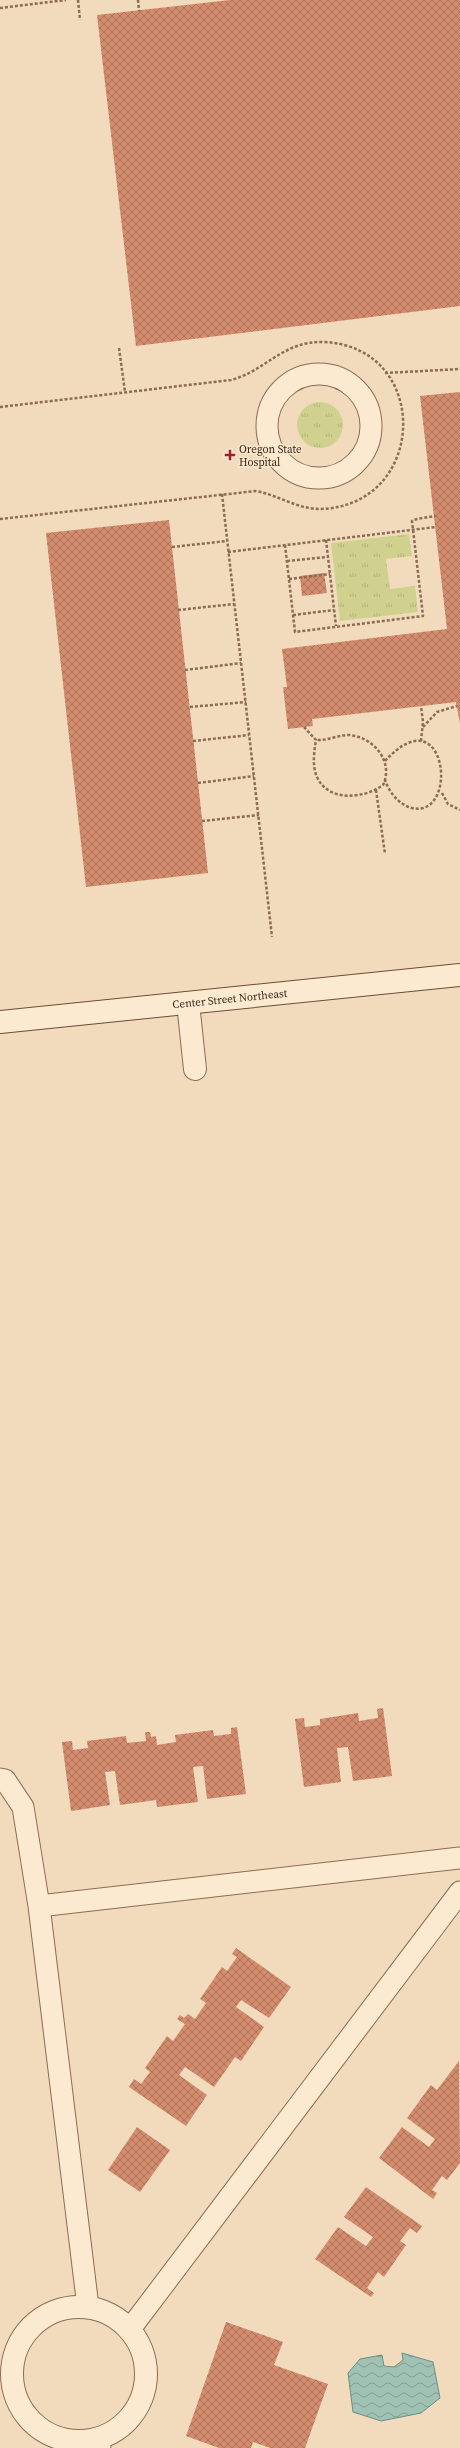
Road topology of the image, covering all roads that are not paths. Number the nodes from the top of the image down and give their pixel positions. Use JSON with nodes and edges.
{"nodes":[{"id":1,"x":296,"y":379,"type":"joint"},
{"id":2,"x":460,"y":974,"type":"edge"},
{"id":3,"x":188,"y":1004,"type":"junction"},
{"id":4,"x":0,"y":1022,"type":"edge"},
{"id":5,"x":195,"y":1069,"type":"dead end"},
{"id":6,"x":0,"y":1779,"type":"edge"},
{"id":7,"x":460,"y":1858,"type":"edge"},
{"id":8,"x":460,"y":1892,"type":"edge"},
{"id":9,"x":39,"y":1906,"type":"junction"},
{"id":10,"x":88,"y":2307,"type":"junction"},
{"id":11,"x":130,"y":2329,"type":"junction"},
{"id":12,"x":6,"y":2379,"type":"edge"},
{"id":13,"x":99,"y":2443,"type":"edge"}],
"edges":[{"from":1,"to":1,"type":"lane"},
{"from":2,"to":3,"type":"street","name":"Center Street Northeast"},
{"from":3,"to":4,"type":"street","name":"Center Street Northeast"},
{"from":3,"to":5,"type":"street"},
{"from":6,"to":9,"type":"lane"},
{"from":7,"to":9,"type":"lane"},
{"from":8,"to":11,"type":"lane"},
{"from":9,"to":10,"type":"lane"},
{"from":10,"to":11,"type":"street"},
{"from":10,"to":12,"type":"street"},
{"from":11,"to":13,"type":"street"},
{"from":12,"to":13,"type":"street"}]}
